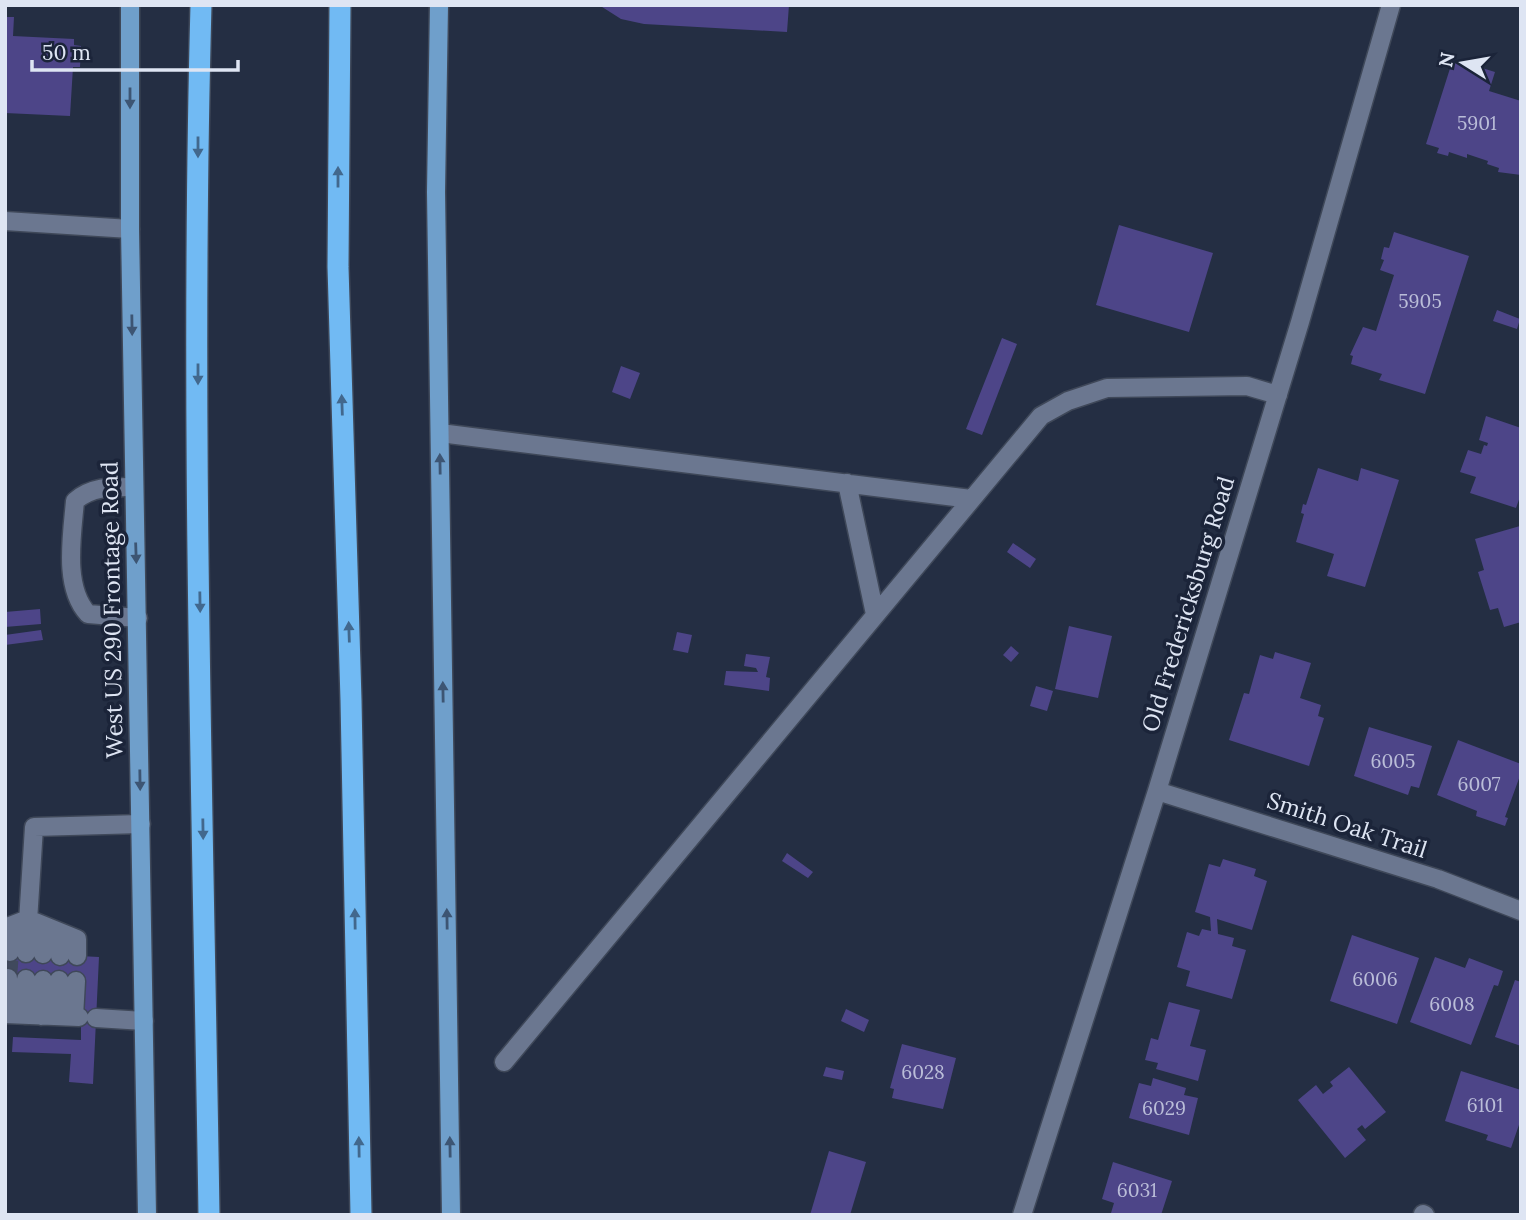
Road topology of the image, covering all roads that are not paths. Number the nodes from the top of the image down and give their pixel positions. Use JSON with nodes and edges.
{"nodes":[{"id":1,"x":130,"y":5,"type":"edge"},
{"id":2,"x":201,"y":5,"type":"edge"},
{"id":3,"x":340,"y":5,"type":"edge"},
{"id":4,"x":439,"y":5,"type":"edge"},
{"id":5,"x":1391,"y":5,"type":"edge"},
{"id":6,"x":5,"y":221,"type":"edge"},
{"id":7,"x":130,"y":229,"type":"junction"},
{"id":8,"x":1278,"y":395,"type":"junction"},
{"id":9,"x":440,"y":433,"type":"junction"},
{"id":10,"x":847,"y":484,"type":"junction"},
{"id":11,"x":134,"y":487,"type":"junction"},
{"id":12,"x":971,"y":499,"type":"junction"},
{"id":13,"x":875,"y":614,"type":"junction"},
{"id":14,"x":138,"y":618,"type":"junction"},
{"id":15,"x":1157,"y":791,"type":"junction"},
{"id":16,"x":141,"y":824,"type":"junction"},
{"id":17,"x":1521,"y":911,"type":"edge"},
{"id":18,"x":28,"y":919,"type":"junction"},
{"id":19,"x":5,"y":928,"type":"edge"},
{"id":20,"x":5,"y":934,"type":"edge"},
{"id":21,"x":42,"y":980,"type":"junction"},
{"id":22,"x":48,"y":1016,"type":"edge"},
{"id":23,"x":144,"y":1021,"type":"junction"},
{"id":24,"x":504,"y":1062,"type":"dead end"},
{"id":25,"x":147,"y":1215,"type":"edge"},
{"id":26,"x":209,"y":1215,"type":"edge"},
{"id":27,"x":361,"y":1215,"type":"edge"},
{"id":28,"x":451,"y":1215,"type":"edge"},
{"id":29,"x":1022,"y":1215,"type":"edge"}],
"edges":[{"from":1,"to":7,"type":"main road","name":"West US 290 Frontage Road","one_way":true},
{"from":2,"to":26,"type":"highway","one_way":true},
{"from":27,"to":3,"type":"highway","one_way":true},
{"from":4,"to":9,"type":"main road"},
{"from":5,"to":8,"type":"street","name":"Old Fredericksburg Road"},
{"from":6,"to":7,"type":"street"},
{"from":7,"to":11,"type":"main road","name":"West US 290 Frontage Road","one_way":true},
{"from":8,"to":12,"type":"street"},
{"from":8,"to":15,"type":"street","name":"Old Fredericksburg Road"},
{"from":9,"to":10,"type":"street"},
{"from":28,"to":9,"type":"main road","one_way":true},
{"from":10,"to":12,"type":"street"},
{"from":10,"to":13,"type":"street"},
{"from":11,"to":14,"type":"main road","name":"West US 290 Frontage Road","one_way":true},
{"from":11,"to":14,"type":"street"},
{"from":12,"to":13,"type":"street"},
{"from":13,"to":24,"type":"street"},
{"from":14,"to":16,"type":"main road","name":"West US 290 Frontage Road","one_way":true},
{"from":15,"to":17,"type":"street","name":"Smith Oak Trail"},
{"from":15,"to":29,"type":"street","name":"Old Fredericksburg Road"},
{"from":16,"to":18,"type":"street"},
{"from":16,"to":23,"type":"main road","name":"West US 290 Frontage Road"},
{"from":18,"to":18,"type":"street"},
{"from":18,"to":19,"type":"street"},
{"from":18,"to":20,"type":"street"},
{"from":21,"to":22,"type":"street"},
{"from":21,"to":22,"type":"street"},
{"from":21,"to":22,"type":"street"},
{"from":22,"to":23,"type":"street"},
{"from":23,"to":25,"type":"main road","name":"West US 290 Frontage Road"}]}
